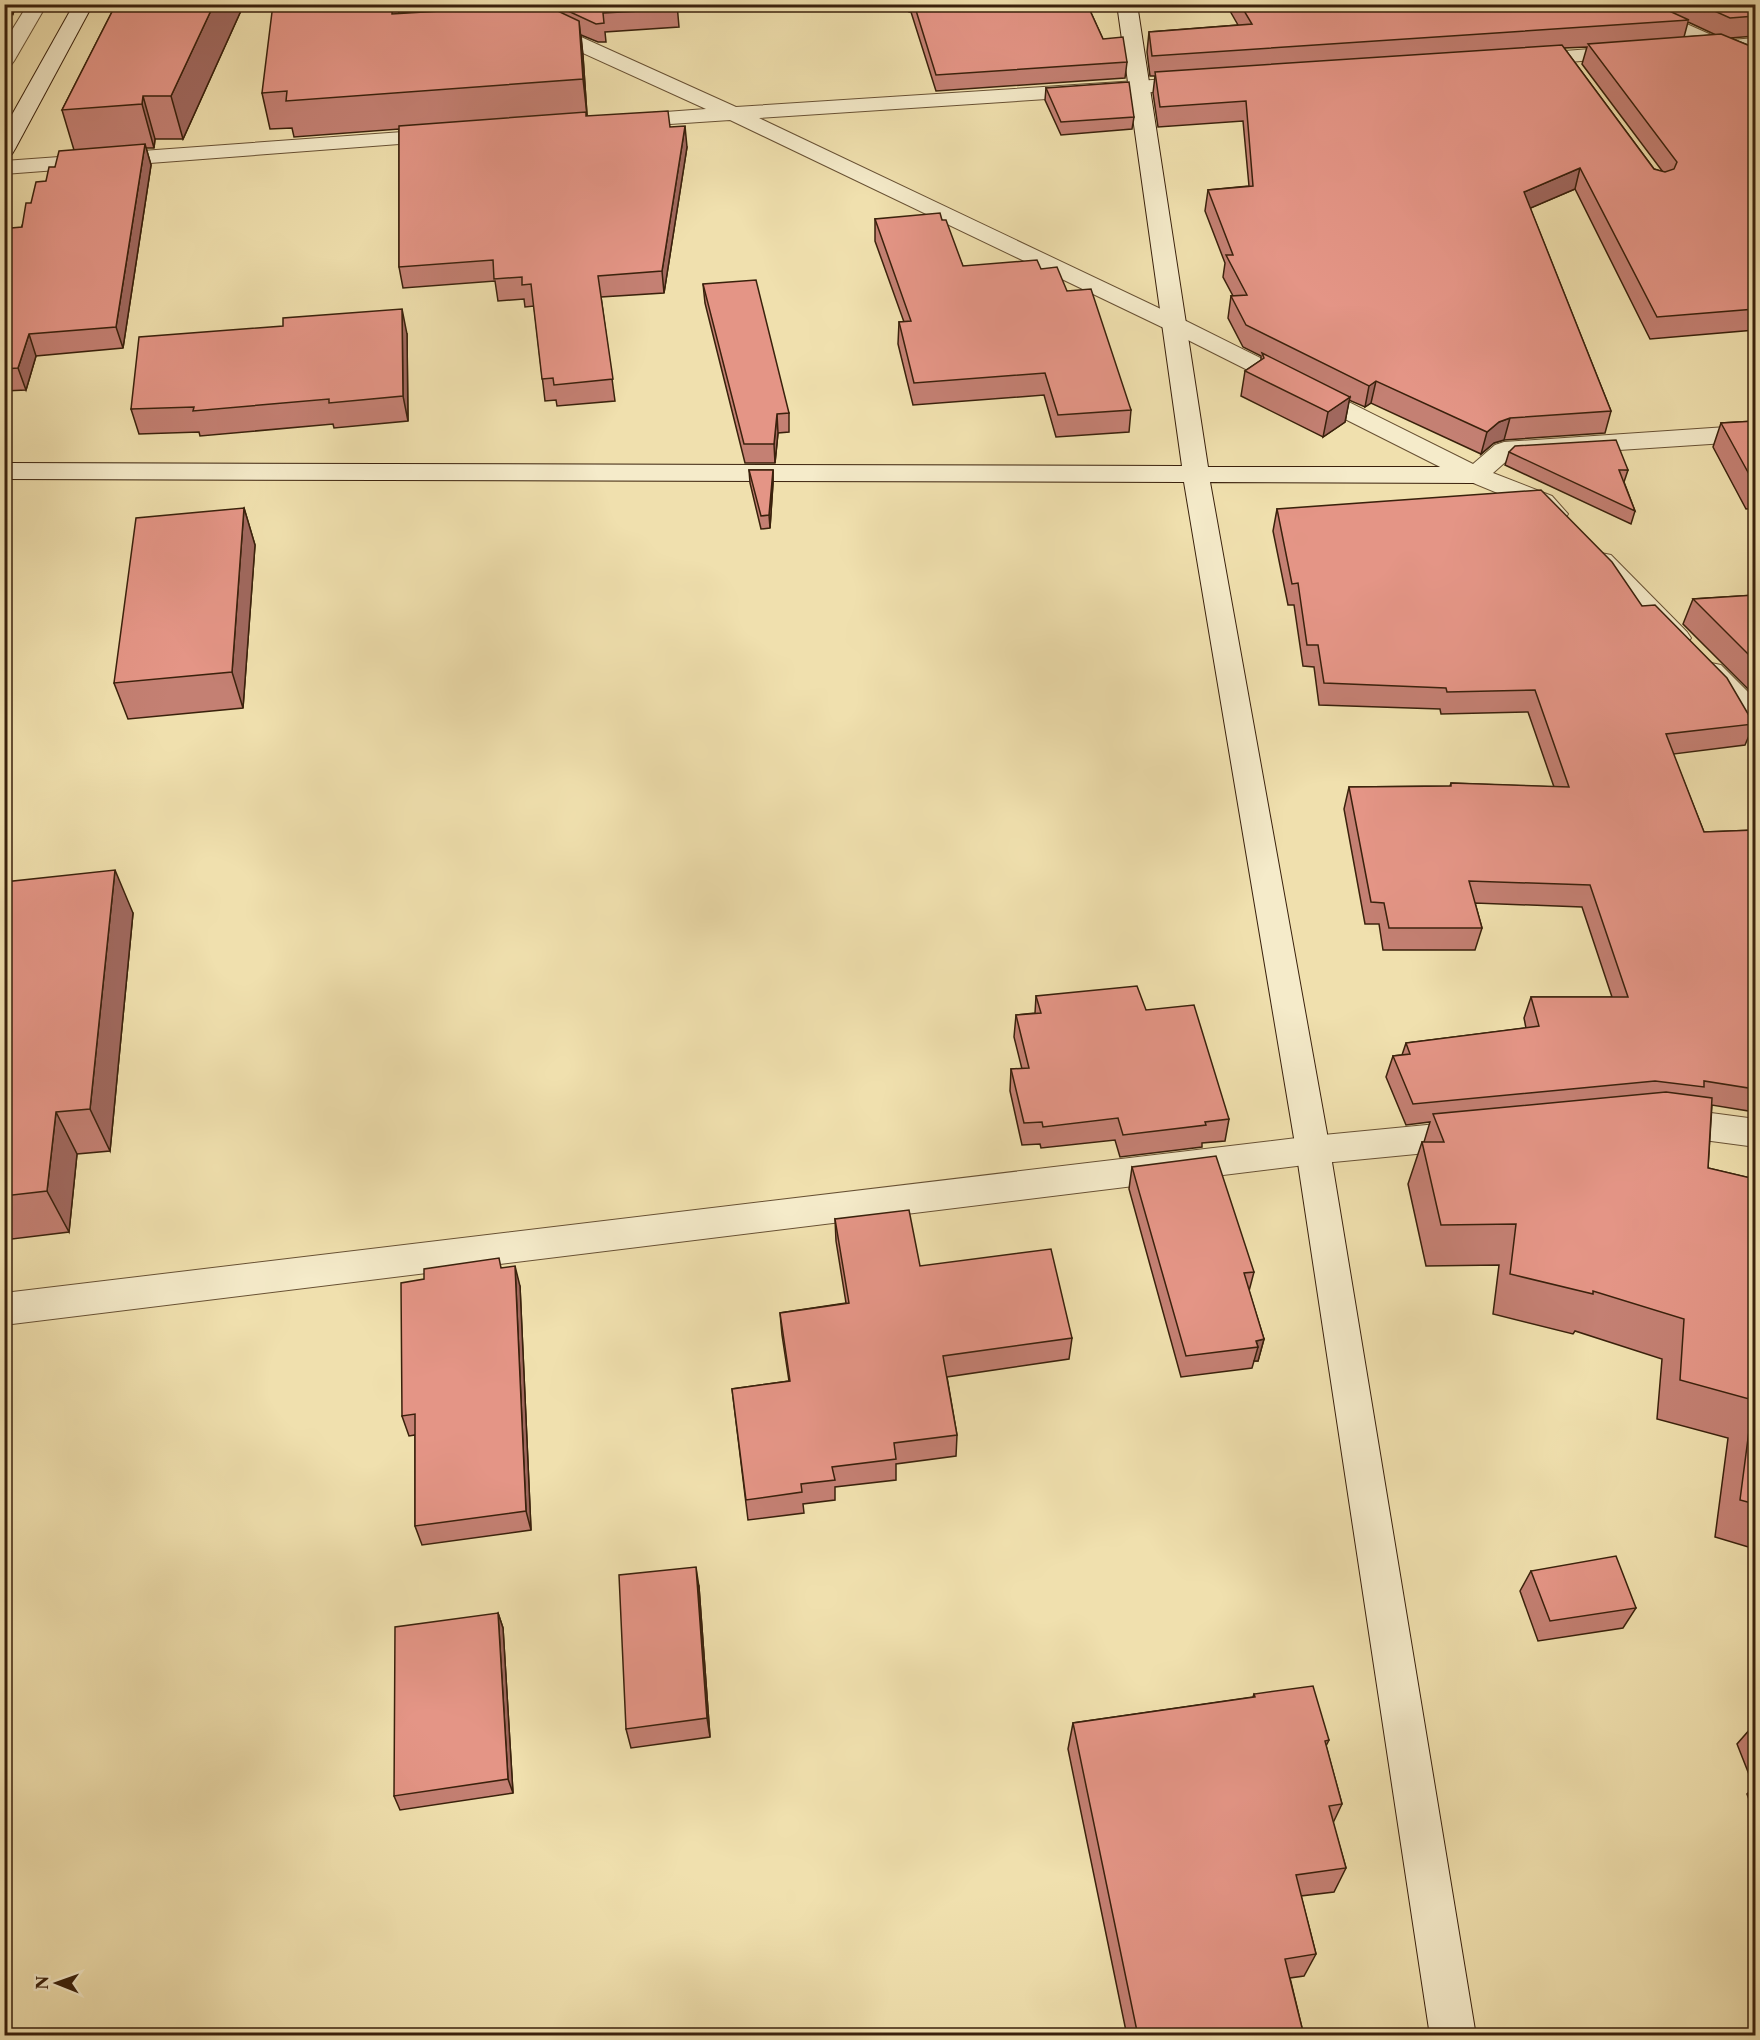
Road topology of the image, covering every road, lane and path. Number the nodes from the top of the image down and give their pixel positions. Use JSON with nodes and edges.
{"nodes":[{"id":1,"x":38,"y":4,"type":"edge"},
{"id":2,"x":84,"y":4,"type":"edge"},
{"id":3,"x":491,"y":4,"type":"edge"},
{"id":4,"x":1127,"y":4,"type":"edge"},
{"id":5,"x":1625,"y":4,"type":"edge"},
{"id":6,"x":1755,"y":43,"type":"edge"},
{"id":7,"x":1718,"y":46,"type":"junction"},
{"id":8,"x":1683,"y":48,"type":"edge"},
{"id":9,"x":1647,"y":51,"type":"edge"},
{"id":10,"x":1564,"y":57,"type":"junction"},
{"id":11,"x":4,"y":61,"type":"edge"},
{"id":12,"x":1505,"y":61,"type":"edge"},
{"id":13,"x":1755,"y":63,"type":"edge"},
{"id":14,"x":1577,"y":75,"type":"edge"},
{"id":15,"x":1223,"y":81,"type":"edge"},
{"id":16,"x":1141,"y":87,"type":"junction"},
{"id":17,"x":731,"y":113,"type":"junction"},
{"id":18,"x":600,"y":123,"type":"edge"},
{"id":19,"x":469,"y":133,"type":"edge"},
{"id":20,"x":4,"y":149,"type":"edge"},
{"id":21,"x":4,"y":168,"type":"edge"},
{"id":22,"x":1176,"y":325,"type":"junction"},
{"id":23,"x":1755,"y":433,"type":"edge"},
{"id":24,"x":4,"y":471,"type":"edge"},
{"id":25,"x":1197,"y":474,"type":"junction"},
{"id":26,"x":1475,"y":475,"type":"junction"},
{"id":27,"x":1753,"y":713,"type":"edge"},
{"id":28,"x":1634,"y":1119,"type":"edge"},
{"id":29,"x":1503,"y":1132,"type":"edge"},
{"id":30,"x":1755,"y":1133,"type":"edge"},
{"id":31,"x":1313,"y":1150,"type":"junction"},
{"id":32,"x":4,"y":1308,"type":"edge"},
{"id":33,"x":1453,"y":2036,"type":"edge"}],
"edges":[{"from":1,"to":11,"type":"street"},
{"from":2,"to":20,"type":"street"},
{"from":3,"to":17,"type":"street"},
{"from":4,"to":16,"type":"street"},
{"from":5,"to":7,"type":"street"},
{"from":6,"to":7,"type":"lane"},
{"from":7,"to":8,"type":"street"},
{"from":7,"to":13,"type":"street"},
{"from":9,"to":10,"type":"street"},
{"from":10,"to":12,"type":"street"},
{"from":10,"to":14,"type":"street"},
{"from":15,"to":16,"type":"street"},
{"from":16,"to":17,"type":"street"},
{"from":16,"to":22,"type":"street"},
{"from":17,"to":18,"type":"street"},
{"from":17,"to":22,"type":"street"},
{"from":19,"to":21,"type":"street"},
{"from":22,"to":25,"type":"street"},
{"from":22,"to":26,"type":"street"},
{"from":23,"to":26,"type":"street"},
{"from":24,"to":25,"type":"street"},
{"from":25,"to":26,"type":"street"},
{"from":25,"to":31,"type":"street"},
{"from":26,"to":27,"type":"street"},
{"from":28,"to":30,"type":"street"},
{"from":29,"to":31,"type":"street"},
{"from":31,"to":32,"type":"street"},
{"from":31,"to":33,"type":"street"}]}
